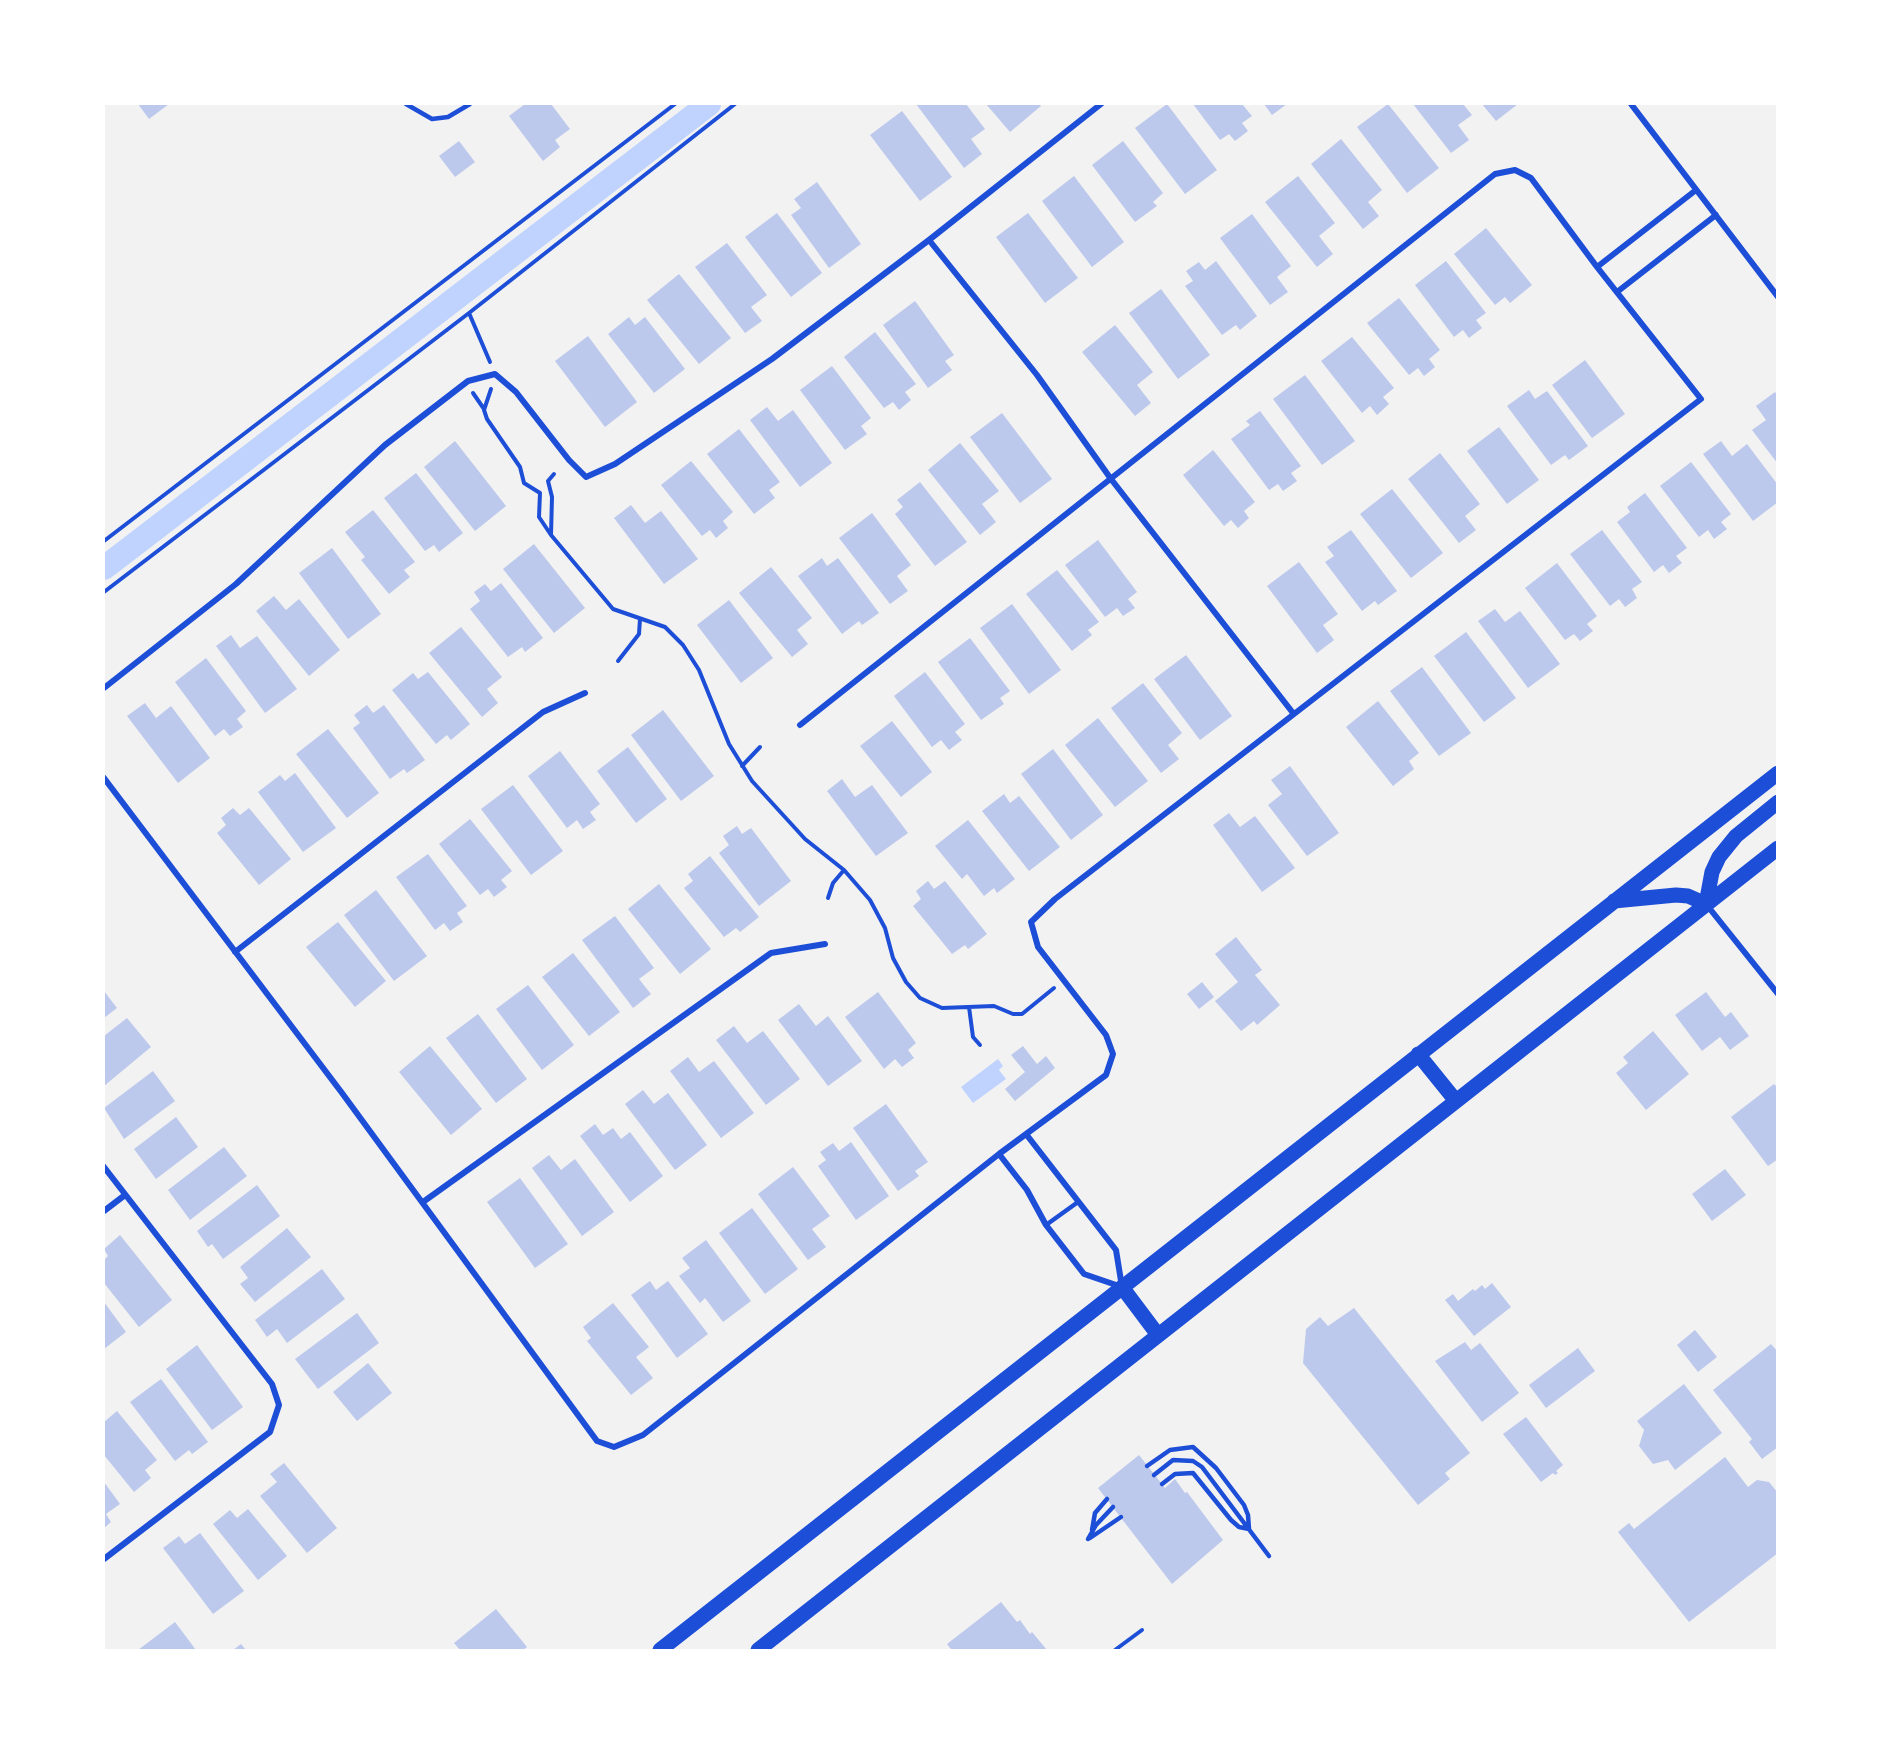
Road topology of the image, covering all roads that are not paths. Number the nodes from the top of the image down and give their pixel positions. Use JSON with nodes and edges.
{"nodes":[{"id":1,"x":406,"y":104,"type":"edge"},
{"id":2,"x":470,"y":104,"type":"edge"},
{"id":3,"x":1101,"y":104,"type":"edge"},
{"id":4,"x":1631,"y":104,"type":"edge"},
{"id":5,"x":1696,"y":190,"type":"junction"},
{"id":6,"x":1716,"y":215,"type":"junction"},
{"id":7,"x":929,"y":240,"type":"junction"},
{"id":8,"x":1597,"y":267,"type":"junction"},
{"id":9,"x":1617,"y":292,"type":"junction"},
{"id":10,"x":1778,"y":297,"type":"edge"},
{"id":11,"x":1112,"y":479,"type":"junction"},
{"id":12,"x":104,"y":688,"type":"edge"},
{"id":13,"x":585,"y":693,"type":"dead end"},
{"id":14,"x":1293,"y":713,"type":"junction"},
{"id":15,"x":800,"y":725,"type":"dead end"},
{"id":16,"x":1778,"y":773,"type":"edge"},
{"id":17,"x":104,"y":778,"type":"edge"},
{"id":18,"x":1778,"y":802,"type":"edge"},
{"id":19,"x":1778,"y":848,"type":"edge"},
{"id":20,"x":1614,"y":901,"type":"junction"},
{"id":21,"x":1706,"y":904,"type":"junction"},
{"id":22,"x":825,"y":944,"type":"dead end"},
{"id":23,"x":235,"y":952,"type":"junction"},
{"id":24,"x":1778,"y":994,"type":"edge"},
{"id":25,"x":1418,"y":1054,"type":"junction"},
{"id":26,"x":1456,"y":1101,"type":"junction"},
{"id":27,"x":1026,"y":1134,"type":"junction"},
{"id":28,"x":999,"y":1154,"type":"junction"},
{"id":29,"x":104,"y":1167,"type":"edge"},
{"id":30,"x":125,"y":1195,"type":"junction"},
{"id":31,"x":423,"y":1202,"type":"junction"},
{"id":32,"x":1078,"y":1202,"type":"junction"},
{"id":33,"x":104,"y":1211,"type":"edge"},
{"id":34,"x":1046,"y":1226,"type":"junction"},
{"id":35,"x":1122,"y":1287,"type":"junction"},
{"id":36,"x":1158,"y":1335,"type":"junction"},
{"id":37,"x":1147,"y":1466,"type":"dead end"},
{"id":38,"x":1154,"y":1475,"type":"dead end"},
{"id":39,"x":1162,"y":1484,"type":"dead end"},
{"id":40,"x":1107,"y":1499,"type":"dead end"},
{"id":41,"x":1113,"y":1507,"type":"dead end"},
{"id":42,"x":1121,"y":1517,"type":"dead end"},
{"id":43,"x":1249,"y":1529,"type":"junction"},
{"id":44,"x":1092,"y":1532,"type":"junction"},
{"id":45,"x":1269,"y":1556,"type":"dead end"},
{"id":46,"x":104,"y":1559,"type":"edge"},
{"id":47,"x":660,"y":1650,"type":"edge"},
{"id":48,"x":758,"y":1650,"type":"edge"}],
"edges":[{"from":1,"to":2,"type":"lane"},
{"from":3,"to":7,"type":"street"},
{"from":4,"to":5,"type":"street"},
{"from":5,"to":6,"type":"street"},
{"from":5,"to":8,"type":"street"},
{"from":6,"to":9,"type":"street"},
{"from":6,"to":10,"type":"street"},
{"from":7,"to":11,"type":"street"},
{"from":7,"to":12,"type":"street"},
{"from":8,"to":9,"type":"street"},
{"from":8,"to":11,"type":"street"},
{"from":9,"to":14,"type":"street"},
{"from":11,"to":14,"type":"street"},
{"from":11,"to":15,"type":"street"},
{"from":13,"to":23,"type":"street"},
{"from":14,"to":27,"type":"street"},
{"from":16,"to":20,"type":"main road"},
{"from":17,"to":23,"type":"street"},
{"from":18,"to":21,"type":"main road"},
{"from":19,"to":21,"type":"main road"},
{"from":20,"to":21,"type":"main road"},
{"from":20,"to":25,"type":"main road"},
{"from":21,"to":24,"type":"street"},
{"from":21,"to":26,"type":"main road"},
{"from":22,"to":31,"type":"street"},
{"from":23,"to":31,"type":"street"},
{"from":25,"to":26,"type":"main road"},
{"from":25,"to":35,"type":"main road"},
{"from":26,"to":36,"type":"main road"},
{"from":27,"to":28,"type":"street"},
{"from":27,"to":32,"type":"street"},
{"from":28,"to":31,"type":"street"},
{"from":28,"to":34,"type":"street"},
{"from":29,"to":30,"type":"street"},
{"from":30,"to":33,"type":"street"},
{"from":30,"to":46,"type":"street"},
{"from":32,"to":34,"type":"lane"},
{"from":32,"to":35,"type":"street"},
{"from":34,"to":35,"type":"street"},
{"from":35,"to":36,"type":"main road"},
{"from":35,"to":47,"type":"main road"},
{"from":36,"to":48,"type":"main road"},
{"from":37,"to":43,"type":"lane"},
{"from":38,"to":43,"type":"lane"},
{"from":39,"to":43,"type":"lane"},
{"from":40,"to":44,"type":"lane"},
{"from":41,"to":44,"type":"lane"},
{"from":42,"to":44,"type":"lane"},
{"from":43,"to":45,"type":"lane"}]}
